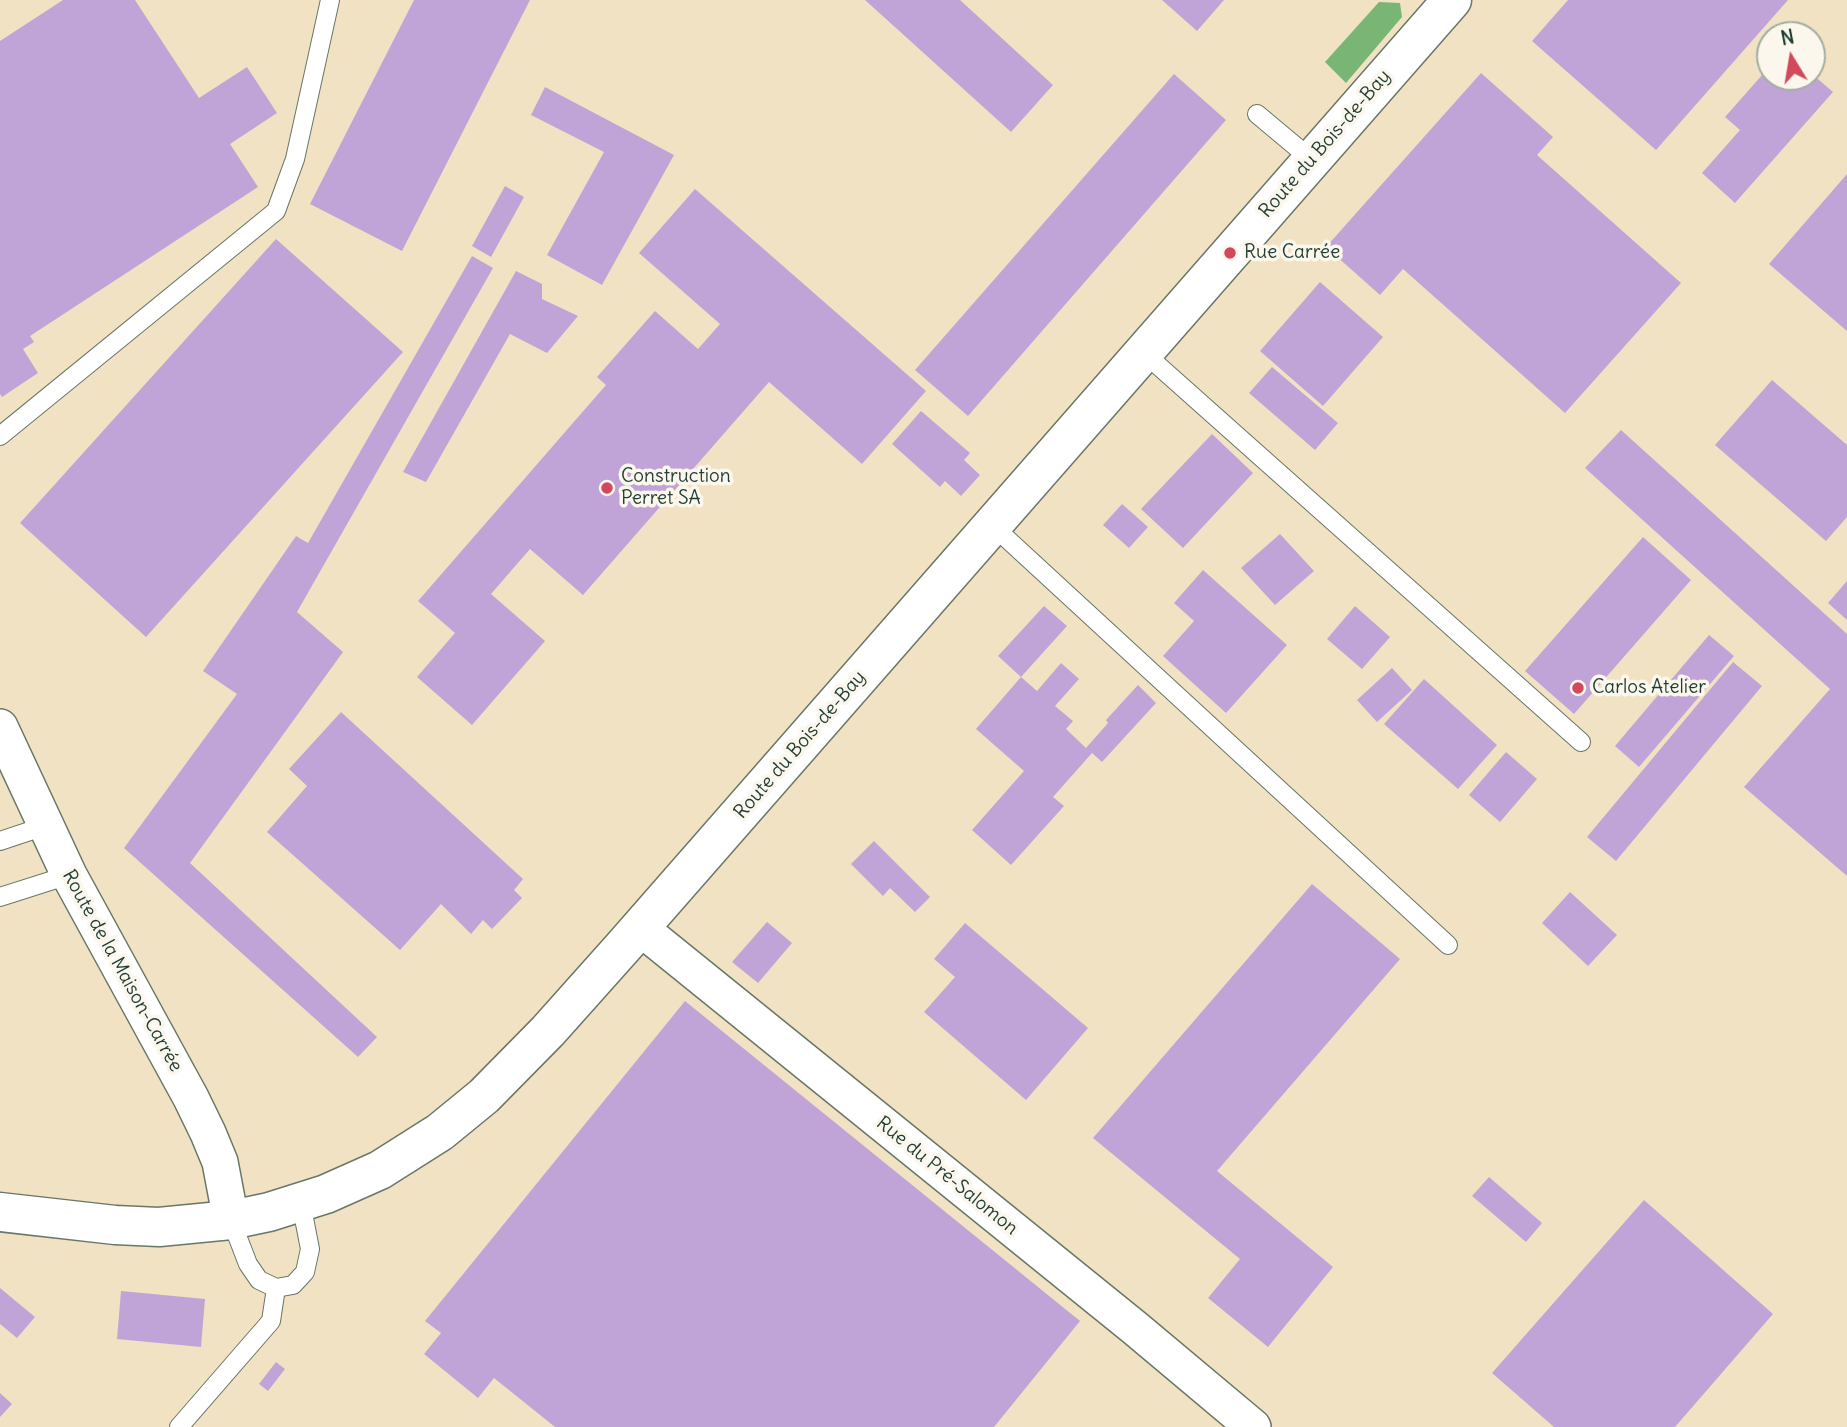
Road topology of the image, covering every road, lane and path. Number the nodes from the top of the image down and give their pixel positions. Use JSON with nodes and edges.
{"nodes":[{"id":1,"x":330,"y":0,"type":"edge"},
{"id":2,"x":1452,"y":0,"type":"edge"},
{"id":3,"x":1257,"y":114,"type":"dead end"},
{"id":4,"x":1312,"y":160,"type":"junction"},
{"id":5,"x":1143,"y":352,"type":"junction"},
{"id":6,"x":0,"y":436,"type":"edge"},
{"id":7,"x":992,"y":525,"type":"junction"},
{"id":8,"x":0,"y":727,"type":"edge"},
{"id":9,"x":1581,"y":742,"type":"dead end"},
{"id":10,"x":45,"y":826,"type":"junction"},
{"id":11,"x":0,"y":841,"type":"edge"},
{"id":12,"x":69,"y":876,"type":"junction"},
{"id":13,"x":0,"y":897,"type":"edge"},
{"id":14,"x":639,"y":927,"type":"junction"},
{"id":15,"x":1448,"y":945,"type":"dead end"},
{"id":16,"x":301,"y":1203,"type":"junction"},
{"id":17,"x":0,"y":1212,"type":"edge"},
{"id":18,"x":231,"y":1220,"type":"junction"},
{"id":19,"x":276,"y":1288,"type":"junction"},
{"id":20,"x":179,"y":1427,"type":"edge"},
{"id":21,"x":1253,"y":1427,"type":"edge"}],
"edges":[{"from":1,"to":6,"type":"lane"},
{"from":2,"to":4,"type":"main road","name":"Route du Bois-de-Bay"},
{"from":3,"to":4,"type":"lane"},
{"from":4,"to":5,"type":"main road","name":"Route du Bois-de-Bay"},
{"from":5,"to":7,"type":"main road","name":"Route du Bois-de-Bay"},
{"from":5,"to":9,"type":"lane"},
{"from":7,"to":14,"type":"main road","name":"Route du Bois-de-Bay"},
{"from":7,"to":15,"type":"lane"},
{"from":8,"to":10,"type":"street","name":"Route de la Maison-Carrée"},
{"from":10,"to":11,"type":"lane"},
{"from":10,"to":12,"type":"street","name":"Route de la Maison-Carrée"},
{"from":12,"to":13,"type":"lane"},
{"from":12,"to":18,"type":"street","name":"Route de la Maison-Carrée"},
{"from":14,"to":16,"type":"main road","name":"Route du Bois-de-Bay"},
{"from":14,"to":21,"type":"street","name":"Rue du Pré-Salomon"},
{"from":16,"to":18,"type":"main road","name":"Route du Bois-de-Bay"},
{"from":16,"to":19,"type":"lane"},
{"from":17,"to":18,"type":"main road","name":"Route du Bois-de-Bay"},
{"from":18,"to":19,"type":"lane"},
{"from":19,"to":20,"type":"lane"}]}
